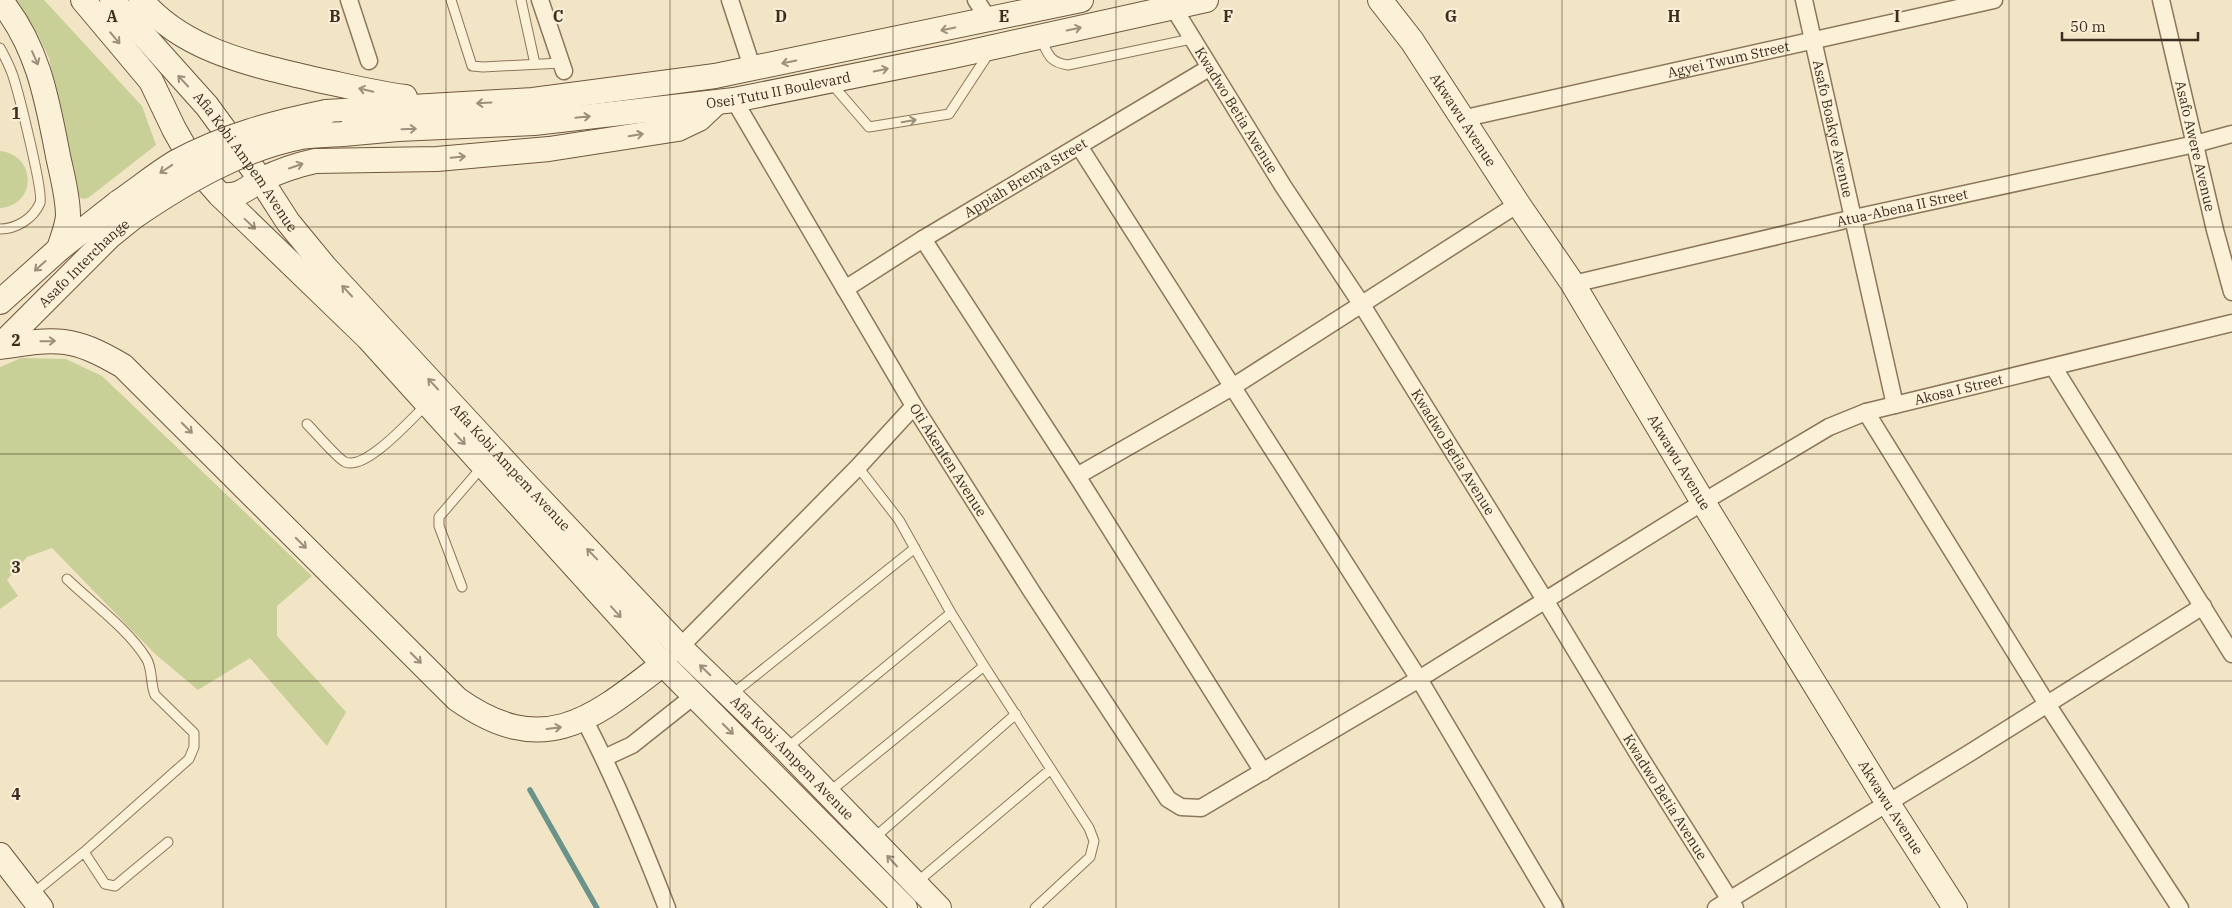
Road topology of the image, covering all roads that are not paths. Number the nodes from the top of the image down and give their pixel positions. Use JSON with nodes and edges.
{"nodes":[{"id":1,"x":84,"y":0,"type":"edge"},
{"id":2,"x":112,"y":0,"type":"edge"},
{"id":3,"x":140,"y":0,"type":"edge"},
{"id":4,"x":349,"y":0,"type":"edge"},
{"id":5,"x":451,"y":0,"type":"edge"},
{"id":6,"x":520,"y":0,"type":"edge"},
{"id":7,"x":540,"y":0,"type":"edge"},
{"id":8,"x":730,"y":0,"type":"edge"},
{"id":9,"x":976,"y":0,"type":"edge"},
{"id":10,"x":1081,"y":0,"type":"edge"},
{"id":11,"x":1206,"y":0,"type":"edge"},
{"id":12,"x":1380,"y":0,"type":"edge"},
{"id":13,"x":1804,"y":0,"type":"edge"},
{"id":14,"x":1994,"y":0,"type":"edge"},
{"id":15,"x":2161,"y":0,"type":"edge"},
{"id":16,"x":1173,"y":7,"type":"junction"},
{"id":17,"x":6,"y":8,"type":"edge"},
{"id":18,"x":1394,"y":10,"type":"edge"},
{"id":19,"x":989,"y":20,"type":"junction"},
{"id":20,"x":1040,"y":36,"type":"junction"},
{"id":21,"x":1191,"y":39,"type":"junction"},
{"id":22,"x":1813,"y":40,"type":"junction"},
{"id":23,"x":994,"y":47,"type":"junction"},
{"id":24,"x":0,"y":48,"type":"edge"},
{"id":25,"x":369,"y":61,"type":"dead end"},
{"id":26,"x":535,"y":64,"type":"junction"},
{"id":27,"x":562,"y":67,"type":"joint"},
{"id":28,"x":1210,"y":68,"type":"junction"},
{"id":29,"x":752,"y":70,"type":"junction"},
{"id":30,"x":829,"y":81,"type":"junction"},
{"id":31,"x":725,"y":102,"type":"junction"},
{"id":32,"x":448,"y":105,"type":"junction"},
{"id":33,"x":534,"y":111,"type":"junction"},
{"id":34,"x":326,"y":112,"type":"joint"},
{"id":35,"x":1462,"y":119,"type":"junction"},
{"id":36,"x":343,"y":134,"type":"joint"},
{"id":37,"x":2232,"y":134,"type":"edge"},
{"id":38,"x":2195,"y":144,"type":"junction"},
{"id":39,"x":1079,"y":146,"type":"junction"},
{"id":40,"x":261,"y":180,"type":"junction"},
{"id":41,"x":220,"y":195,"type":"junction"},
{"id":42,"x":1518,"y":204,"type":"junction"},
{"id":43,"x":1854,"y":218,"type":"junction"},
{"id":44,"x":0,"y":229,"type":"edge"},
{"id":45,"x":923,"y":239,"type":"junction"},
{"id":46,"x":59,"y":249,"type":"junction"},
{"id":47,"x":1573,"y":284,"type":"junction"},
{"id":48,"x":845,"y":289,"type":"junction"},
{"id":49,"x":2232,"y":292,"type":"edge"},
{"id":50,"x":0,"y":302,"type":"edge"},
{"id":51,"x":1362,"y":305,"type":"junction"},
{"id":52,"x":2232,"y":323,"type":"edge"},
{"id":53,"x":0,"y":346,"type":"edge"},
{"id":54,"x":2054,"y":368,"type":"junction"},
{"id":55,"x":1234,"y":386,"type":"junction"},
{"id":56,"x":428,"y":403,"type":"junction"},
{"id":57,"x":1895,"y":405,"type":"junction"},
{"id":58,"x":914,"y":406,"type":"junction"},
{"id":59,"x":1866,"y":412,"type":"junction"},
{"id":60,"x":307,"y":424,"type":"dead end"},
{"id":61,"x":484,"y":465,"type":"junction"},
{"id":62,"x":858,"y":467,"type":"junction"},
{"id":63,"x":1077,"y":476,"type":"junction"},
{"id":64,"x":1703,"y":502,"type":"junction"},
{"id":65,"x":915,"y":548,"type":"junction"},
{"id":66,"x":67,"y":579,"type":"dead end"},
{"id":67,"x":462,"y":587,"type":"dead end"},
{"id":68,"x":1545,"y":600,"type":"junction"},
{"id":69,"x":2203,"y":606,"type":"junction"},
{"id":70,"x":951,"y":613,"type":"junction"},
{"id":71,"x":680,"y":647,"type":"junction"},
{"id":72,"x":2232,"y":654,"type":"edge"},
{"id":73,"x":663,"y":664,"type":"junction"},
{"id":74,"x":984,"y":666,"type":"junction"},
{"id":75,"x":1419,"y":679,"type":"junction"},
{"id":76,"x":694,"y":695,"type":"junction"},
{"id":77,"x":731,"y":695,"type":"junction"},
{"id":78,"x":2047,"y":704,"type":"junction"},
{"id":79,"x":1016,"y":714,"type":"junction"},
{"id":80,"x":584,"y":719,"type":"junction"},
{"id":81,"x":784,"y":749,"type":"junction"},
{"id":82,"x":604,"y":758,"type":"junction"},
{"id":83,"x":1051,"y":769,"type":"junction"},
{"id":84,"x":1263,"y":772,"type":"junction"},
{"id":85,"x":828,"y":794,"type":"junction"},
{"id":86,"x":1887,"y":802,"type":"junction"},
{"id":87,"x":1181,"y":807,"type":"joint"},
{"id":88,"x":872,"y":840,"type":"junction"},
{"id":89,"x":168,"y":842,"type":"dead end"},
{"id":90,"x":84,"y":852,"type":"junction"},
{"id":91,"x":0,"y":855,"type":"edge"},
{"id":92,"x":914,"y":884,"type":"junction"},
{"id":93,"x":36,"y":901,"type":"edge"},
{"id":94,"x":1727,"y":905,"type":"edge"},
{"id":95,"x":667,"y":908,"type":"edge"},
{"id":96,"x":905,"y":908,"type":"edge"},
{"id":97,"x":939,"y":908,"type":"edge"},
{"id":98,"x":1035,"y":908,"type":"edge"},
{"id":99,"x":1555,"y":908,"type":"edge"},
{"id":100,"x":1955,"y":908,"type":"edge"},
{"id":101,"x":2180,"y":908,"type":"edge"}],
"edges":[{"from":1,"to":41,"type":"main road","name":"Afia Kobi Ampem Avenue","one_way":true},
{"from":40,"to":2,"type":"main road","name":"Afia Kobi Ampem Avenue","one_way":true},
{"from":32,"to":3,"type":"main road","one_way":true},
{"from":4,"to":25,"type":"street"},
{"from":5,"to":26,"type":"lane"},
{"from":6,"to":26,"type":"lane"},
{"from":7,"to":27,"type":"street"},
{"from":8,"to":29,"type":"street"},
{"from":9,"to":19,"type":"street"},
{"from":10,"to":19,"type":"main road","name":"Osei Tutu II Boulevard"},
{"from":11,"to":16,"type":"main road","name":"Osei Tutu II Boulevard"},
{"from":12,"to":18,"type":"main road","name":"Akwawu Avenue"},
{"from":13,"to":22,"type":"street","name":"Asafo Boakye Avenue"},
{"from":14,"to":22,"type":"street","name":"Agyei Twum Street"},
{"from":15,"to":38,"type":"street","name":"Asafo Awere Avenue"},
{"from":20,"to":16,"type":"main road","name":"Osei Tutu II Boulevard","one_way":true},
{"from":16,"to":21,"type":"street","name":"Kwadwo Betia Avenue"},
{"from":17,"to":46,"type":"main road","one_way":true},
{"from":18,"to":35,"type":"main road","name":"Akwawu Avenue"},
{"from":19,"to":29,"type":"main road","name":"Osei Tutu II Boulevard","one_way":true},
{"from":20,"to":21,"type":"lane"},
{"from":20,"to":23,"type":"main road","name":"Osei Tutu II Boulevard"},
{"from":21,"to":28,"type":"street","name":"Kwadwo Betia Avenue"},
{"from":22,"to":35,"type":"street","name":"Agyei Twum Street"},
{"from":22,"to":43,"type":"street","name":"Asafo Boakye Avenue"},
{"from":30,"to":23,"type":"main road","name":"Osei Tutu II Boulevard","one_way":true},
{"from":30,"to":23,"type":"lane","one_way":true},
{"from":24,"to":44,"type":"lane"},
{"from":26,"to":27,"type":"lane"},
{"from":28,"to":39,"type":"street","name":"Appiah Brenya Street"},
{"from":28,"to":51,"type":"street","name":"Kwadwo Betia Avenue"},
{"from":29,"to":33,"type":"main road","name":"Osei Tutu II Boulevard"},
{"from":30,"to":31,"type":"main road","name":"Osei Tutu II Boulevard"},
{"from":33,"to":31,"type":"main road","name":"Osei Tutu II Boulevard","one_way":true},
{"from":40,"to":31,"type":"main road","one_way":true},
{"from":31,"to":48,"type":"street","name":"Oti Akenten Avenue"},
{"from":33,"to":32,"type":"main road","name":"Osei Tutu II Boulevard","one_way":true},
{"from":32,"to":34,"type":"main road","name":"Osei Tutu II Boulevard"},
{"from":36,"to":33,"type":"main road","name":"Osei Tutu II Boulevard","one_way":true},
{"from":34,"to":46,"type":"main road","name":"Asafo Interchange","one_way":true,"bridge":true},
{"from":35,"to":42,"type":"main road","name":"Akwawu Avenue"},
{"from":36,"to":53,"type":"main road","name":"Asafo Interchange","bridge":true},
{"from":37,"to":38,"type":"street","name":"Atua-Abena II Street"},
{"from":38,"to":43,"type":"street","name":"Atua-Abena II Street"},
{"from":38,"to":49,"type":"street","name":"Asafo Awere Avenue"},
{"from":39,"to":45,"type":"street","name":"Appiah Brenya Street"},
{"from":39,"to":55,"type":"street"},
{"from":40,"to":41,"type":"main road"},
{"from":71,"to":40,"type":"main road","name":"Afia Kobi Ampem Avenue","one_way":true},
{"from":41,"to":56,"type":"main road","name":"Afia Kobi Ampem Avenue","one_way":true},
{"from":42,"to":47,"type":"main road","name":"Akwawu Avenue"},
{"from":42,"to":51,"type":"street"},
{"from":43,"to":47,"type":"street","name":"Atua-Abena II Street"},
{"from":43,"to":57,"type":"street","name":"Asafo Boakye Avenue"},
{"from":45,"to":48,"type":"street","name":"Appiah Brenya Street"},
{"from":45,"to":63,"type":"street"},
{"from":46,"to":50,"type":"main road","name":"Asafo Interchange","one_way":true},
{"from":47,"to":64,"type":"main road","name":"Akwawu Avenue"},
{"from":48,"to":58,"type":"street","name":"Oti Akenten Avenue"},
{"from":51,"to":55,"type":"street"},
{"from":51,"to":68,"type":"street","name":"Kwadwo Betia Avenue"},
{"from":52,"to":54,"type":"street","name":"Akosa I Street"},
{"from":53,"to":80,"type":"main road","one_way":true},
{"from":54,"to":57,"type":"street","name":"Akosa I Street"},
{"from":54,"to":69,"type":"street"},
{"from":55,"to":63,"type":"street"},
{"from":55,"to":75,"type":"street"},
{"from":56,"to":60,"type":"lane"},
{"from":56,"to":61,"type":"main road","name":"Afia Kobi Ampem Avenue","one_way":true},
{"from":57,"to":59,"type":"street","name":"Akosa I Street"},
{"from":58,"to":62,"type":"street"},
{"from":58,"to":87,"type":"street","name":"Oti Akenten Avenue"},
{"from":59,"to":64,"type":"street","name":"Akosa I Street"},
{"from":59,"to":78,"type":"street"},
{"from":61,"to":67,"type":"lane"},
{"from":61,"to":73,"type":"main road","name":"Afia Kobi Ampem Avenue","one_way":true},
{"from":62,"to":65,"type":"lane"},
{"from":62,"to":71,"type":"street"},
{"from":63,"to":84,"type":"street"},
{"from":64,"to":68,"type":"street","name":"Akosa I Street"},
{"from":64,"to":86,"type":"main road","name":"Akwawu Avenue"},
{"from":65,"to":70,"type":"lane"},
{"from":65,"to":77,"type":"lane"},
{"from":66,"to":90,"type":"lane"},
{"from":68,"to":75,"type":"street","name":"Akosa I Street"},
{"from":68,"to":94,"type":"street","name":"Kwadwo Betia Avenue"},
{"from":69,"to":72,"type":"street"},
{"from":69,"to":78,"type":"street"},
{"from":70,"to":74,"type":"lane"},
{"from":70,"to":81,"type":"lane"},
{"from":71,"to":73,"type":"street"},
{"from":77,"to":71,"type":"main road","name":"Afia Kobi Ampem Avenue","one_way":true},
{"from":73,"to":76,"type":"main road","name":"Afia Kobi Ampem Avenue"},
{"from":73,"to":80,"type":"main road"},
{"from":74,"to":79,"type":"lane"},
{"from":74,"to":85,"type":"lane"},
{"from":75,"to":84,"type":"street","name":"Akosa I Street"},
{"from":75,"to":99,"type":"street"},
{"from":76,"to":82,"type":"street"},
{"from":76,"to":96,"type":"main road","name":"Afia Kobi Ampem Avenue","one_way":true},
{"from":77,"to":81,"type":"main road","name":"Afia Kobi Ampem Avenue"},
{"from":78,"to":86,"type":"street"},
{"from":78,"to":101,"type":"street"},
{"from":79,"to":83,"type":"lane"},
{"from":79,"to":88,"type":"lane"},
{"from":80,"to":82,"type":"street"},
{"from":81,"to":85,"type":"main road","name":"Afia Kobi Ampem Avenue"},
{"from":82,"to":95,"type":"street"},
{"from":83,"to":92,"type":"lane"},
{"from":83,"to":98,"type":"lane"},
{"from":84,"to":87,"type":"street","name":"Akosa I Street"},
{"from":85,"to":88,"type":"main road","name":"Afia Kobi Ampem Avenue"},
{"from":86,"to":94,"type":"street"},
{"from":86,"to":100,"type":"main road","name":"Akwawu Avenue"},
{"from":92,"to":88,"type":"main road","name":"Afia Kobi Ampem Avenue","one_way":true},
{"from":89,"to":90,"type":"lane"},
{"from":90,"to":93,"type":"lane"},
{"from":91,"to":93,"type":"main road"},
{"from":92,"to":97,"type":"main road","name":"Afia Kobi Ampem Avenue"}]}
